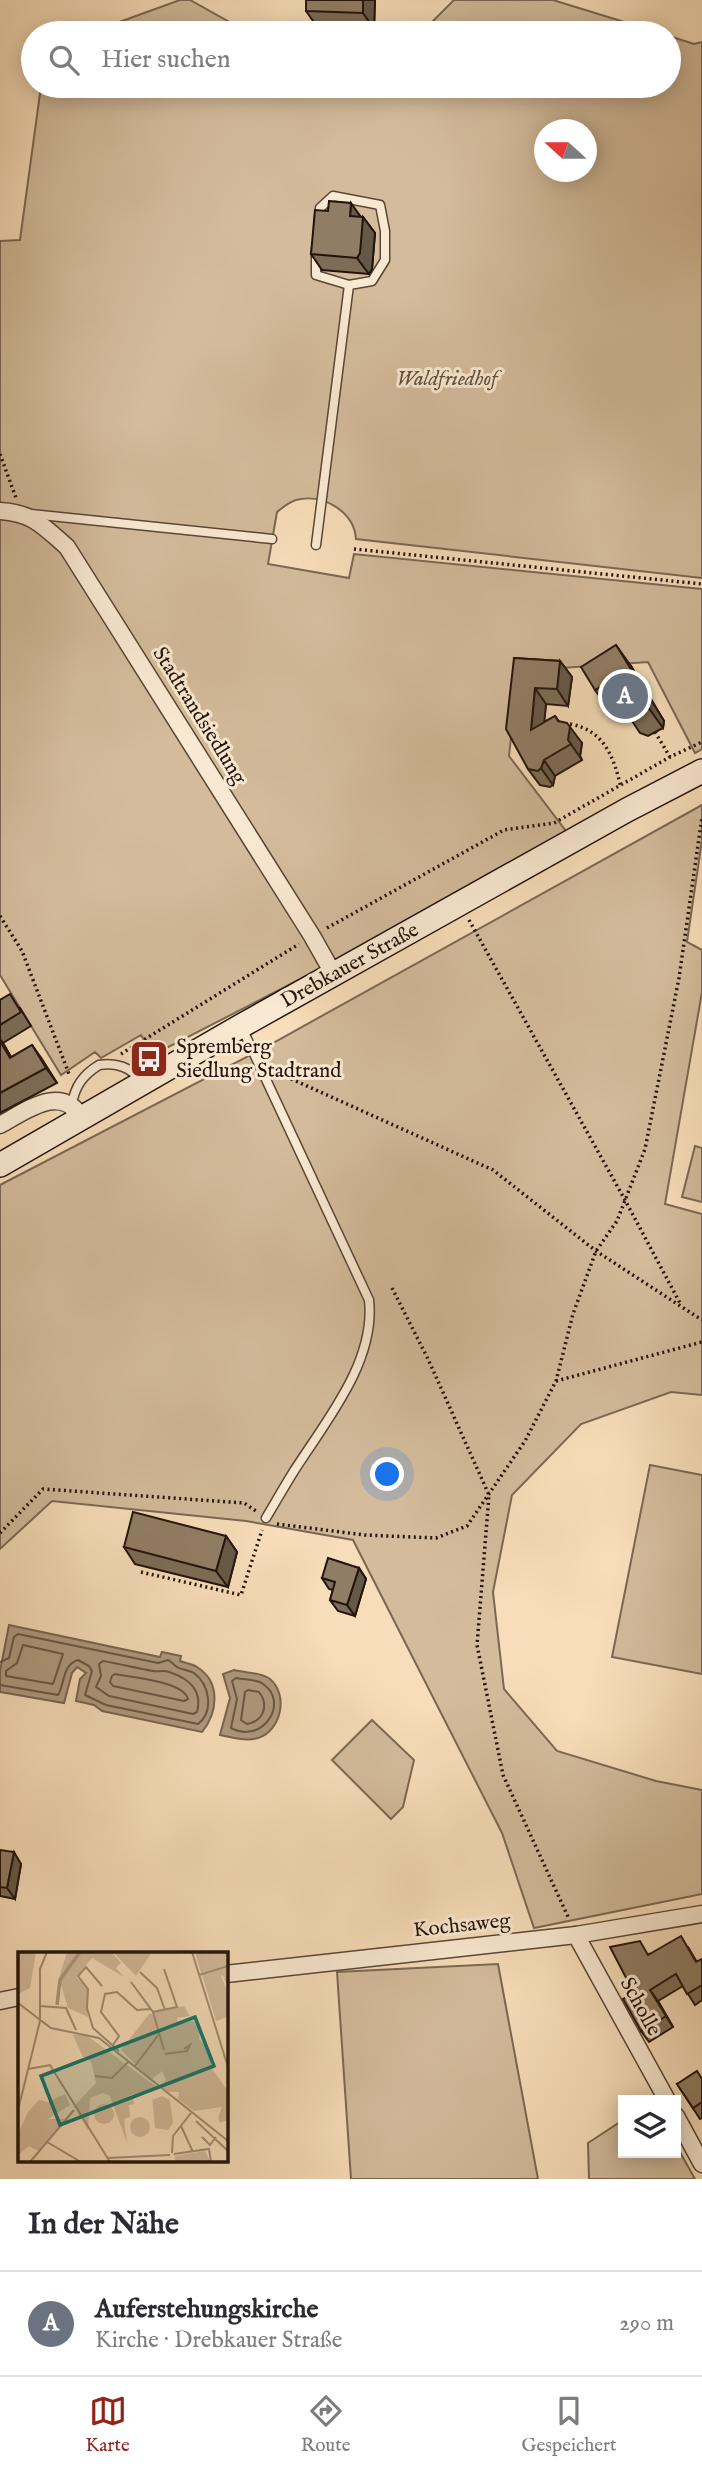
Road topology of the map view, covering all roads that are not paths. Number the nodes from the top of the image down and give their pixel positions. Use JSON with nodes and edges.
{"nodes":[{"id":1,"x":317,"y":233,"type":"edge"},
{"id":2,"x":316,"y":245,"type":"edge"},
{"id":3,"x":349,"y":285,"type":"junction"},
{"id":4,"x":0,"y":511,"type":"edge"},
{"id":5,"x":21,"y":513,"type":"junction"},
{"id":6,"x":272,"y":540,"type":"dead end"},
{"id":7,"x":316,"y":545,"type":"dead end"},
{"id":8,"x":702,"y":771,"type":"edge"},
{"id":9,"x":334,"y":975,"type":"junction"},
{"id":10,"x":241,"y":1026,"type":"junction"},
{"id":11,"x":141,"y":1083,"type":"junction"},
{"id":12,"x":76,"y":1104,"type":"junction"},
{"id":13,"x":0,"y":1125,"type":"edge"},
{"id":14,"x":0,"y":1165,"type":"edge"},
{"id":15,"x":266,"y":1518,"type":"road end"},
{"id":16,"x":702,"y":1914,"type":"edge"},
{"id":17,"x":576,"y":1935,"type":"junction"},
{"id":18,"x":228,"y":1974,"type":"edge"},
{"id":19,"x":18,"y":1997,"type":"edge"},
{"id":20,"x":0,"y":2001,"type":"edge"},
{"id":21,"x":664,"y":2095,"type":"edge"},
{"id":22,"x":681,"y":2125,"type":"edge"},
{"id":23,"x":702,"y":2164,"type":"edge"}],
"edges":[{"from":1,"to":3,"type":"lane"},
{"from":2,"to":3,"type":"lane"},
{"from":3,"to":7,"type":"lane"},
{"from":4,"to":5,"type":"street","name":"Stadtrandsiedlung"},
{"from":5,"to":6,"type":"lane"},
{"from":5,"to":9,"type":"street","name":"Stadtrandsiedlung"},
{"from":8,"to":9,"type":"street","name":"Drebkauer Straße"},
{"from":9,"to":10,"type":"street","name":"Drebkauer Straße"},
{"from":10,"to":11,"type":"street","name":"Drebkauer Straße"},
{"from":10,"to":15,"type":"lane"},
{"from":11,"to":12,"type":"street","name":"Drebkauer Straße"},
{"from":11,"to":12,"type":"lane"},
{"from":12,"to":13,"type":"street"},
{"from":12,"to":14,"type":"street","name":"Drebkauer Straße"},
{"from":16,"to":17,"type":"street","name":"Kochsaweg"},
{"from":17,"to":18,"type":"street","name":"Kochsaweg"},
{"from":17,"to":21,"type":"street","name":"Scholle"},
{"from":19,"to":20,"type":"street"},
{"from":22,"to":23,"type":"street"}]}
